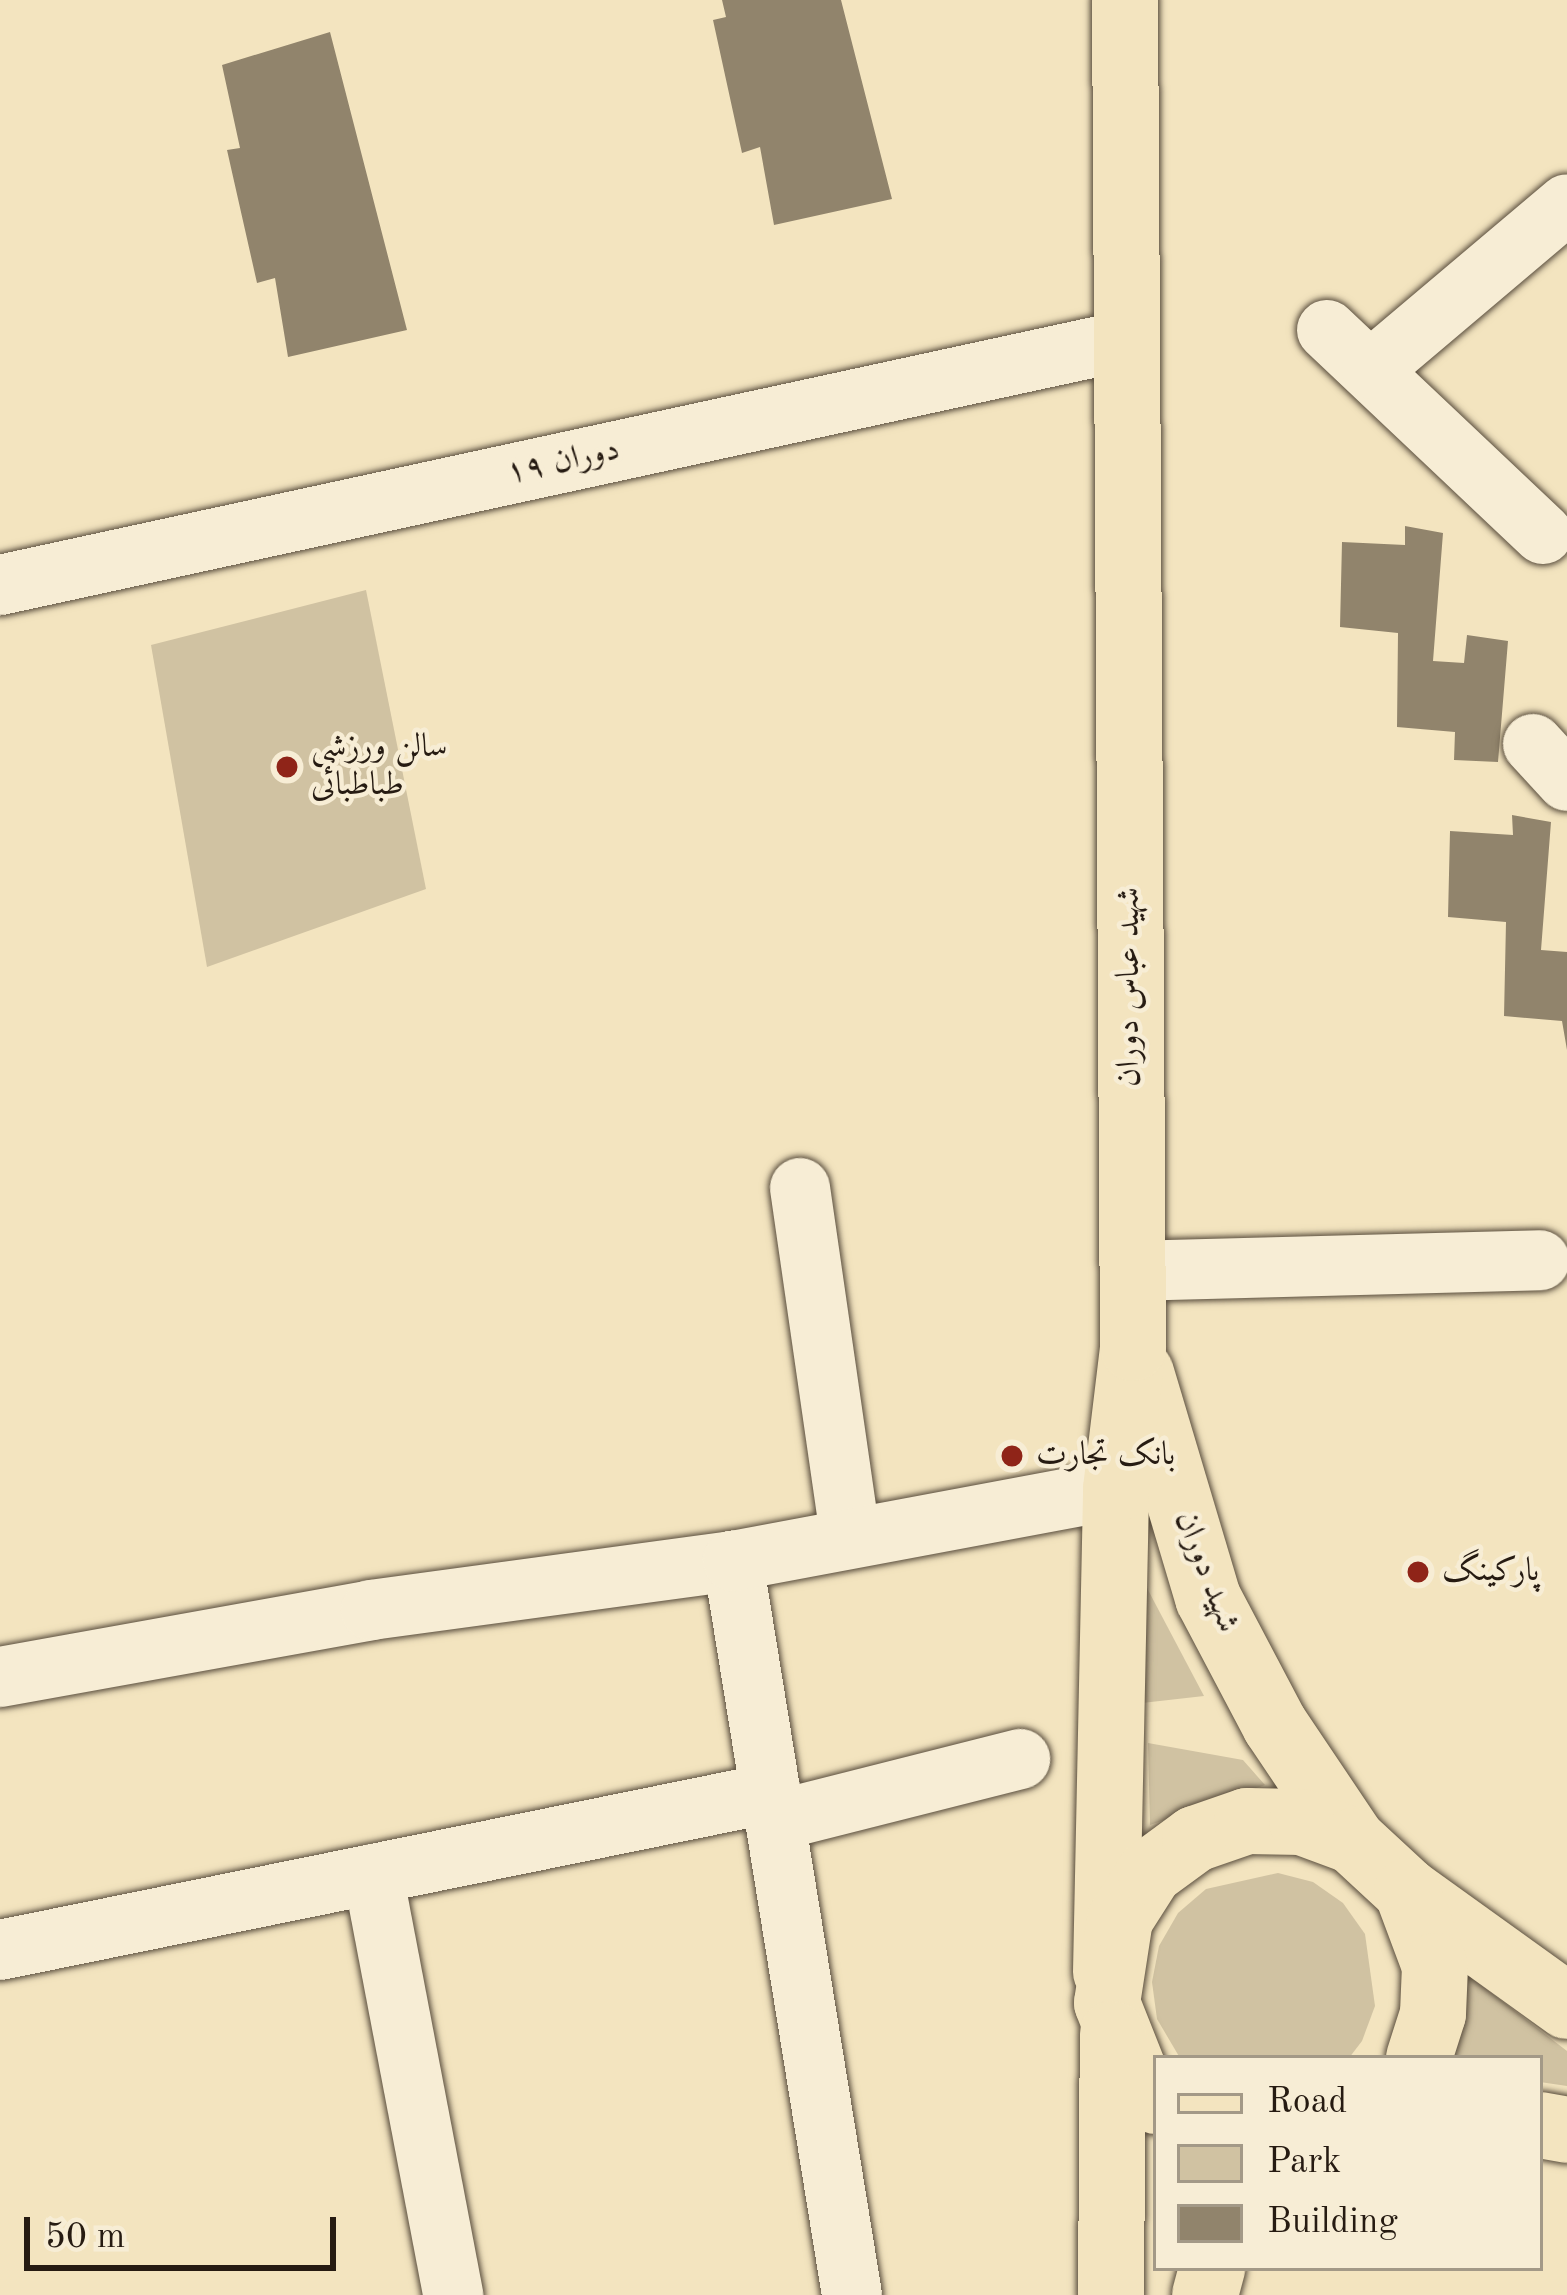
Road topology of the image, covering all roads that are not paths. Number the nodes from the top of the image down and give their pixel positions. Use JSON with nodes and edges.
{"nodes":[{"id":1,"x":1125,"y":0,"type":"edge"},
{"id":2,"x":1567,"y":204,"type":"edge"},
{"id":3,"x":1327,"y":330,"type":"dead end"},
{"id":4,"x":1127,"y":340,"type":"junction"},
{"id":5,"x":1372,"y":370,"type":"junction"},
{"id":6,"x":1543,"y":534,"type":"dead end"},
{"id":7,"x":0,"y":585,"type":"edge"},
{"id":8,"x":800,"y":1188,"type":"dead end"},
{"id":9,"x":1540,"y":1260,"type":"dead end"},
{"id":10,"x":1131,"y":1271,"type":"junction"},
{"id":11,"x":1133,"y":1348,"type":"junction"},
{"id":12,"x":1116,"y":1489,"type":"junction"},
{"id":13,"x":850,"y":1537,"type":"junction"},
{"id":14,"x":733,"y":1561,"type":"junction"},
{"id":15,"x":0,"y":1677,"type":"edge"},
{"id":16,"x":1020,"y":1760,"type":"dead end"},
{"id":17,"x":773,"y":1807,"type":"junction"},
{"id":18,"x":1353,"y":1841,"type":"junction"},
{"id":19,"x":373,"y":1874,"type":"junction"},
{"id":20,"x":1407,"y":1891,"type":"junction"},
{"id":21,"x":0,"y":1950,"type":"edge"},
{"id":22,"x":1110,"y":2003,"type":"junction"},
{"id":23,"x":1567,"y":2006,"type":"edge"},
{"id":24,"x":1419,"y":2055,"type":"edge"},
{"id":25,"x":1153,"y":2095,"type":"edge"},
{"id":26,"x":452,"y":2295,"type":"edge"},
{"id":27,"x":852,"y":2295,"type":"edge"},
{"id":28,"x":1111,"y":2295,"type":"edge"}],
"edges":[{"from":1,"to":4,"type":"main road","name":"شهید عباس دوران"},
{"from":2,"to":5,"type":"street"},
{"from":3,"to":5,"type":"street"},
{"from":4,"to":7,"type":"street","name":"دوران ۱۹"},
{"from":4,"to":10,"type":"main road","name":"شهید عباس دوران"},
{"from":5,"to":6,"type":"street"},
{"from":8,"to":13,"type":"street"},
{"from":9,"to":10,"type":"street"},
{"from":10,"to":11,"type":"main road","name":"شهید عباس دوران"},
{"from":11,"to":12,"type":"main road","name":"شهید عباس دوران"},
{"from":11,"to":18,"type":"main road","name":"شهید دوران"},
{"from":12,"to":13,"type":"street"},
{"from":12,"to":22,"type":"main road","name":"شهید عباس دوران"},
{"from":13,"to":14,"type":"street"},
{"from":14,"to":15,"type":"street"},
{"from":14,"to":17,"type":"street"},
{"from":16,"to":17,"type":"street"},
{"from":17,"to":19,"type":"street"},
{"from":17,"to":27,"type":"street"},
{"from":18,"to":20,"type":"main road"},
{"from":18,"to":22,"type":"main road"},
{"from":19,"to":21,"type":"street"},
{"from":19,"to":26,"type":"street"},
{"from":20,"to":23,"type":"main road"},
{"from":20,"to":24,"type":"main road"},
{"from":22,"to":25,"type":"main road"},
{"from":22,"to":28,"type":"main road"}]}
